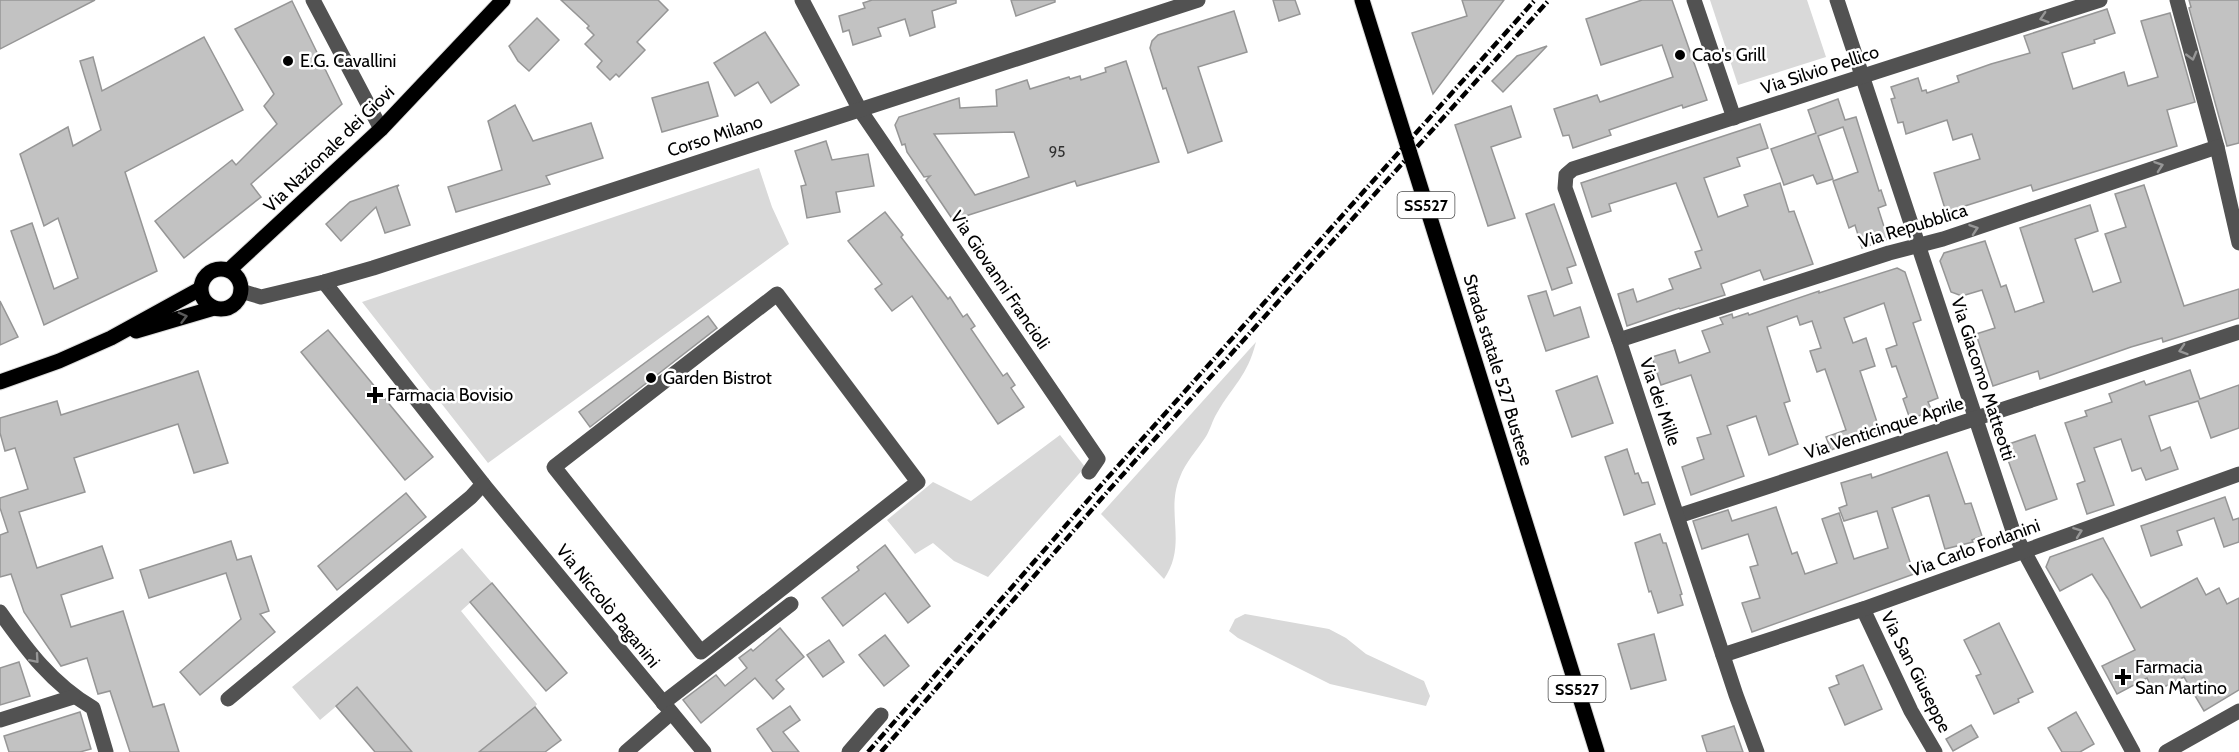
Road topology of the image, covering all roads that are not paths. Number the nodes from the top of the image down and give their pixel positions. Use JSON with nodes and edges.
{"nodes":[{"id":1,"x":313,"y":0,"type":"edge"},
{"id":2,"x":503,"y":0,"type":"edge"},
{"id":3,"x":802,"y":0,"type":"edge"},
{"id":4,"x":1198,"y":0,"type":"edge"},
{"id":5,"x":1362,"y":0,"type":"edge"},
{"id":6,"x":1694,"y":0,"type":"edge"},
{"id":7,"x":1838,"y":0,"type":"edge"},
{"id":8,"x":2100,"y":0,"type":"edge"},
{"id":9,"x":2177,"y":0,"type":"edge"},
{"id":10,"x":1863,"y":77,"type":"junction"},
{"id":11,"x":860,"y":110,"type":"junction"},
{"id":12,"x":1734,"y":118,"type":"junction"},
{"id":13,"x":381,"y":129,"type":"junction"},
{"id":14,"x":2217,"y":147,"type":"junction"},
{"id":15,"x":1565,"y":189,"type":"joint"},
{"id":16,"x":2239,"y":243,"type":"edge"},
{"id":17,"x":1918,"y":245,"type":"junction"},
{"id":18,"x":229,"y":270,"type":"junction"},
{"id":19,"x":324,"y":282,"type":"junction"},
{"id":20,"x":200,"y":289,"type":"junction"},
{"id":21,"x":241,"y":291,"type":"junction"},
{"id":22,"x":777,"y":294,"type":"joint"},
{"id":23,"x":214,"y":309,"type":"junction"},
{"id":24,"x":2239,"y":332,"type":"edge"},
{"id":25,"x":111,"y":338,"type":"junction"},
{"id":26,"x":1619,"y":340,"type":"junction"},
{"id":27,"x":0,"y":382,"type":"edge"},
{"id":28,"x":1976,"y":418,"type":"junction"},
{"id":29,"x":1089,"y":472,"type":"dead end"},
{"id":30,"x":2239,"y":474,"type":"edge"},
{"id":31,"x":483,"y":484,"type":"junction"},
{"id":32,"x":1678,"y":516,"type":"junction"},
{"id":33,"x":2023,"y":551,"type":"junction"},
{"id":34,"x":791,"y":604,"type":"dead end"},
{"id":35,"x":1863,"y":609,"type":"junction"},
{"id":36,"x":0,"y":612,"type":"edge"},
{"id":37,"x":1723,"y":655,"type":"junction"},
{"id":38,"x":73,"y":697,"type":"junction"},
{"id":39,"x":228,"y":699,"type":"dead end"},
{"id":40,"x":667,"y":708,"type":"junction"},
{"id":41,"x":2239,"y":711,"type":"edge"},
{"id":42,"x":881,"y":715,"type":"dead end"},
{"id":43,"x":0,"y":720,"type":"edge"},
{"id":44,"x":106,"y":752,"type":"edge"},
{"id":45,"x":626,"y":752,"type":"edge"},
{"id":46,"x":704,"y":752,"type":"edge"},
{"id":47,"x":849,"y":752,"type":"edge"},
{"id":48,"x":1597,"y":752,"type":"edge"},
{"id":49,"x":1757,"y":752,"type":"edge"},
{"id":50,"x":1935,"y":752,"type":"edge"},
{"id":51,"x":2133,"y":752,"type":"edge"},
{"id":52,"x":2166,"y":752,"type":"edge"}],
"edges":[{"from":1,"to":13,"type":"street"},
{"from":2,"to":13,"type":"main road","name":"Via Nazionale dei Giovi"},
{"from":3,"to":11,"type":"street"},
{"from":4,"to":11,"type":"street","name":"Corso Milano"},
{"from":5,"to":48,"type":"main road","name":"Strada statale 527 Bustese","number":"SS527"},
{"from":6,"to":12,"type":"street"},
{"from":7,"to":10,"type":"street","name":"Via Giacomo Matteotti"},
{"from":8,"to":10,"type":"street","name":"Via Silvio Pellico","one_way":true},
{"from":9,"to":14,"type":"street","one_way":true},
{"from":10,"to":12,"type":"street","name":"Via Silvio Pellico"},
{"from":10,"to":17,"type":"street","name":"Via Giacomo Matteotti"},
{"from":11,"to":19,"type":"street","name":"Corso Milano"},
{"from":11,"to":29,"type":"street","name":"Via Giovanni Francioli"},
{"from":12,"to":15,"type":"street","name":"Via Silvio Pellico"},
{"from":13,"to":18,"type":"main road","name":"Via Nazionale dei Giovi"},
{"from":14,"to":16,"type":"street"},
{"from":17,"to":14,"type":"street","name":"Via Repubblica","one_way":true},
{"from":15,"to":26,"type":"street","name":"Via dei Mille"},
{"from":17,"to":26,"type":"street","name":"Via Repubblica"},
{"from":17,"to":28,"type":"street","name":"Via Giacomo Matteotti"},
{"from":18,"to":20,"type":"main road"},
{"from":18,"to":21,"type":"main road"},
{"from":19,"to":21,"type":"street","name":"Corso Milano"},
{"from":19,"to":31,"type":"street","name":"Via Niccolò Paganini"},
{"from":20,"to":23,"type":"main road"},
{"from":20,"to":25,"type":"main road"},
{"from":21,"to":23,"type":"main road"},
{"from":22,"to":22,"type":"street"},
{"from":25,"to":23,"type":"main road","one_way":true},
{"from":24,"to":28,"type":"street","name":"Via Venticinque Aprile","one_way":true},
{"from":25,"to":27,"type":"main road"},
{"from":26,"to":32,"type":"street","name":"Via dei Mille"},
{"from":28,"to":32,"type":"street","name":"Via Venticinque Aprile"},
{"from":28,"to":33,"type":"street","name":"Via Giacomo Matteotti"},
{"from":33,"to":30,"type":"street","name":"Via Carlo Forlanini","one_way":true},
{"from":31,"to":39,"type":"street"},
{"from":31,"to":40,"type":"street","name":"Via Niccolò Paganini"},
{"from":32,"to":37,"type":"street","name":"Via dei Mille"},
{"from":33,"to":35,"type":"street","name":"Via Carlo Forlanini"},
{"from":33,"to":51,"type":"street","name":"Via Giacomo Matteotti"},
{"from":34,"to":40,"type":"street"},
{"from":35,"to":37,"type":"street","name":"Via Carlo Forlanini"},
{"from":35,"to":50,"type":"street","name":"Via San Giuseppe"},
{"from":36,"to":38,"type":"street","one_way":true},
{"from":37,"to":49,"type":"street","name":"Via dei Mille"},
{"from":38,"to":43,"type":"street"},
{"from":38,"to":44,"type":"street"},
{"from":40,"to":45,"type":"street"},
{"from":40,"to":46,"type":"street","name":"Via Niccolò Paganini"},
{"from":41,"to":52,"type":"street"},
{"from":42,"to":47,"type":"street"}]}
